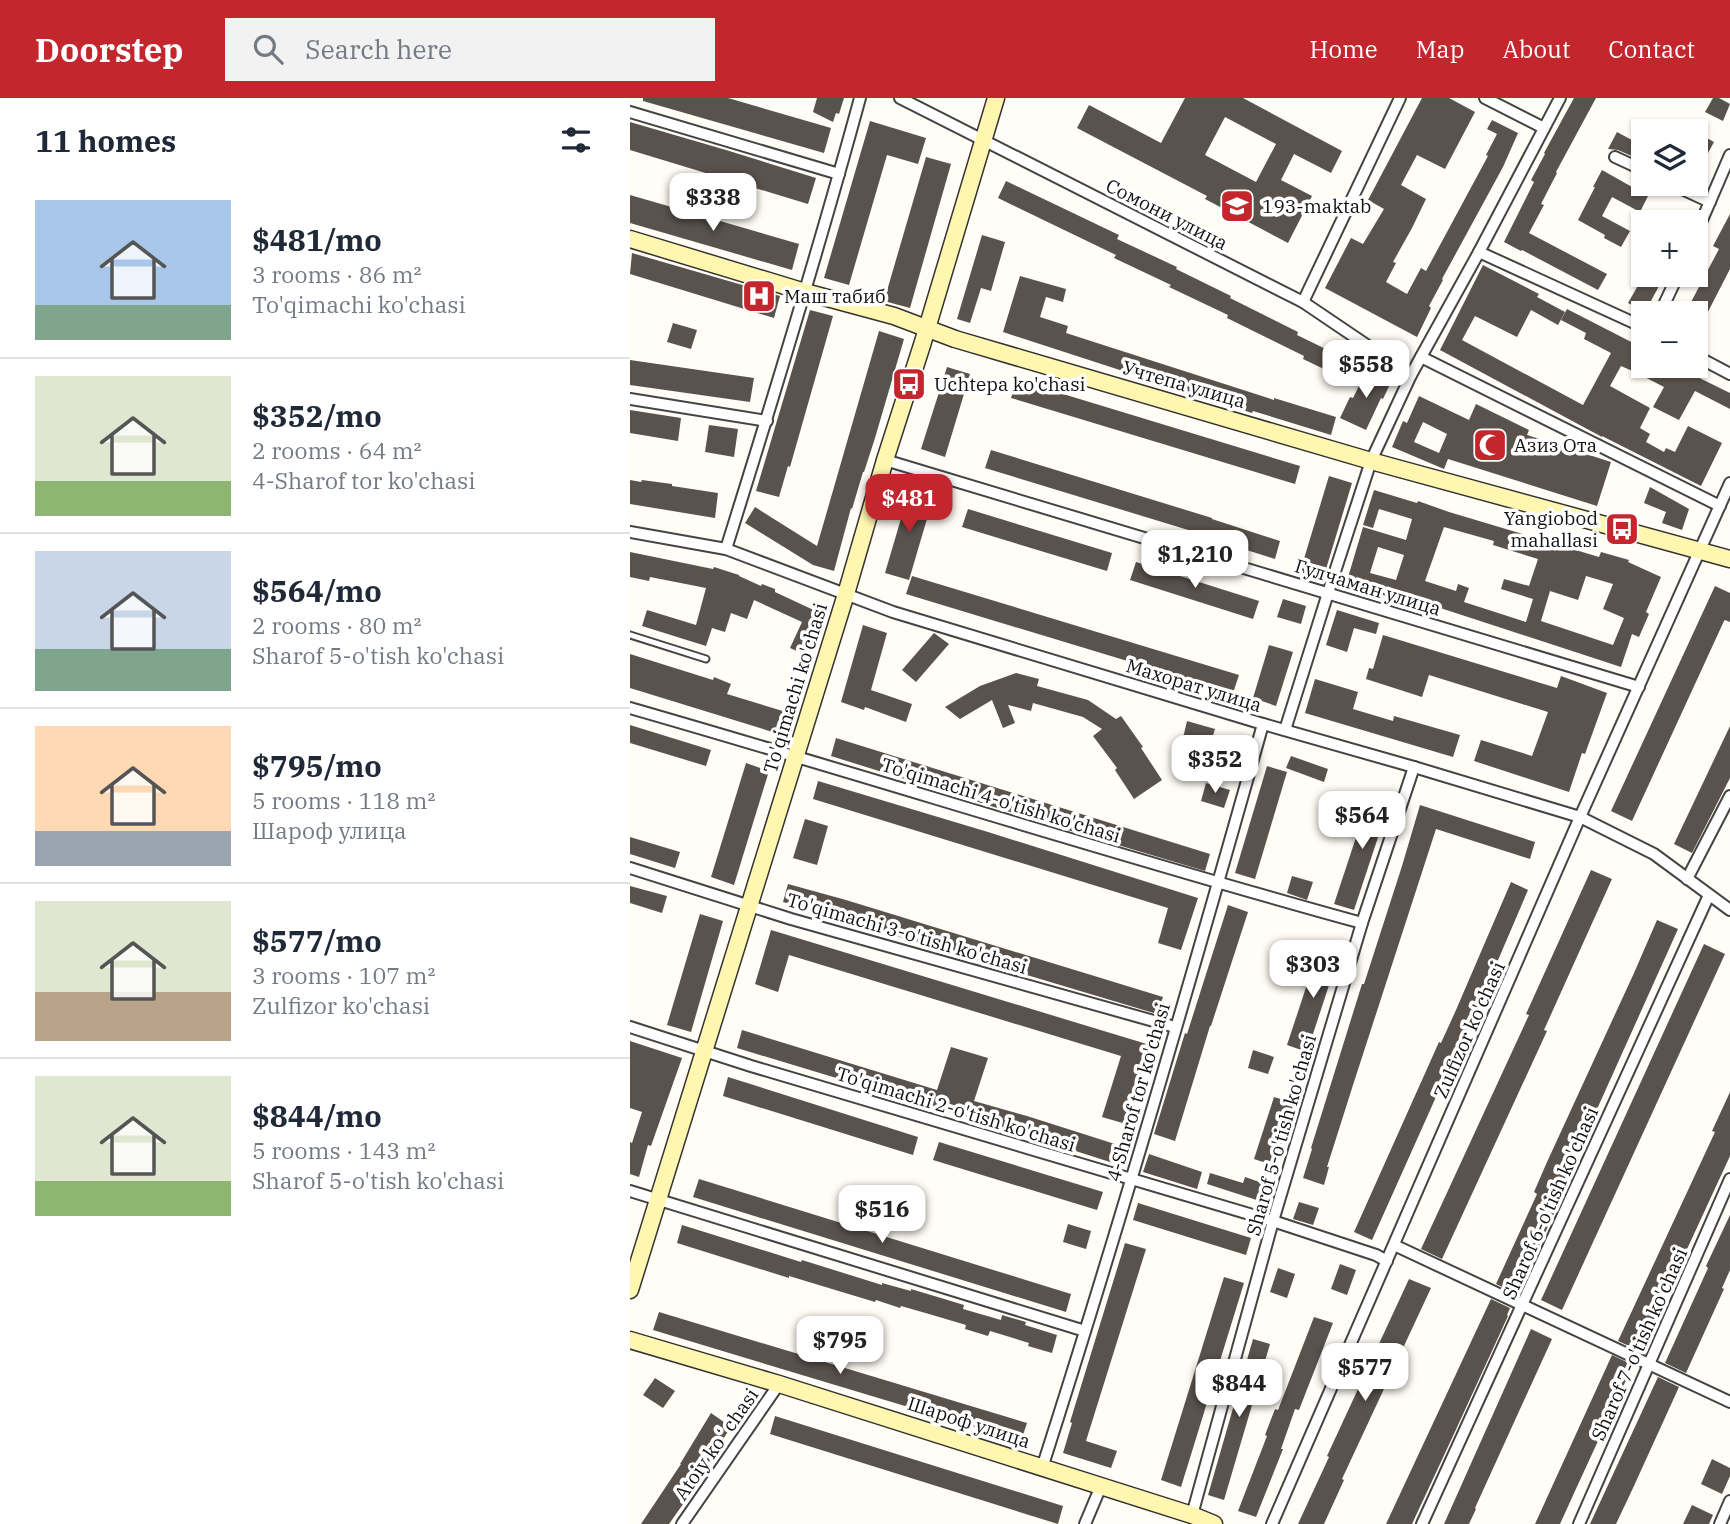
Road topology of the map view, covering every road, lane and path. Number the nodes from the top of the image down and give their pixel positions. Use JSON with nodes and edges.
{"nodes":[{"id":1,"x":860,"y":98,"type":"edge"},
{"id":2,"x":900,"y":98,"type":"edge"},
{"id":3,"x":996,"y":98,"type":"edge"},
{"id":4,"x":1400,"y":98,"type":"edge"},
{"id":5,"x":1485,"y":98,"type":"edge"},
{"id":6,"x":1560,"y":98,"type":"edge"},
{"id":7,"x":630,"y":112,"type":"edge"},
{"id":8,"x":1544,"y":128,"type":"junction"},
{"id":9,"x":983,"y":141,"type":"junction"},
{"id":10,"x":1730,"y":155,"type":"edge"},
{"id":11,"x":1615,"y":157,"type":"dead end"},
{"id":12,"x":1631,"y":164,"type":"edge"},
{"id":13,"x":839,"y":174,"type":"junction"},
{"id":14,"x":1697,"y":196,"type":"edge"},
{"id":15,"x":1710,"y":202,"type":"junction"},
{"id":16,"x":1706,"y":210,"type":"edge"},
{"id":17,"x":630,"y":239,"type":"edge"},
{"id":18,"x":1479,"y":252,"type":"junction"},
{"id":19,"x":805,"y":292,"type":"junction"},
{"id":20,"x":1303,"y":302,"type":"junction"},
{"id":21,"x":1631,"y":322,"type":"edge"},
{"id":22,"x":926,"y":328,"type":"junction"},
{"id":23,"x":1421,"y":357,"type":"junction"},
{"id":24,"x":1708,"y":362,"type":"edge"},
{"id":25,"x":1730,"y":374,"type":"edge"},
{"id":26,"x":1411,"y":375,"type":"junction"},
{"id":27,"x":630,"y":399,"type":"edge"},
{"id":28,"x":766,"y":421,"type":"junction"},
{"id":29,"x":885,"y":460,"type":"junction"},
{"id":30,"x":1371,"y":461,"type":"junction"},
{"id":31,"x":1730,"y":483,"type":"edge"},
{"id":32,"x":1720,"y":506,"type":"junction"},
{"id":33,"x":630,"y":531,"type":"edge"},
{"id":34,"x":726,"y":549,"type":"junction"},
{"id":35,"x":1700,"y":551,"type":"junction"},
{"id":36,"x":1730,"y":559,"type":"edge"},
{"id":37,"x":1328,"y":593,"type":"junction"},
{"id":38,"x":846,"y":594,"type":"junction"},
{"id":39,"x":630,"y":635,"type":"edge"},
{"id":40,"x":706,"y":659,"type":"dead end"},
{"id":41,"x":1639,"y":687,"type":"junction"},
{"id":42,"x":630,"y":708,"type":"edge"},
{"id":43,"x":1262,"y":724,"type":"junction"},
{"id":44,"x":1286,"y":730,"type":"junction"},
{"id":45,"x":795,"y":756,"type":"junction"},
{"id":46,"x":1414,"y":767,"type":"junction"},
{"id":47,"x":1730,"y":796,"type":"edge"},
{"id":48,"x":1580,"y":817,"type":"junction"},
{"id":49,"x":630,"y":868,"type":"edge"},
{"id":50,"x":1687,"y":879,"type":"junction"},
{"id":51,"x":1218,"y":884,"type":"junction"},
{"id":52,"x":1709,"y":895,"type":"junction"},
{"id":53,"x":750,"y":906,"type":"junction"},
{"id":54,"x":1730,"y":910,"type":"edge"},
{"id":55,"x":1362,"y":923,"type":"junction"},
{"id":56,"x":630,"y":1027,"type":"edge"},
{"id":57,"x":1175,"y":1027,"type":"junction"},
{"id":58,"x":704,"y":1050,"type":"junction"},
{"id":59,"x":1730,"y":1179,"type":"edge"},
{"id":60,"x":1131,"y":1180,"type":"junction"},
{"id":61,"x":630,"y":1191,"type":"edge"},
{"id":62,"x":658,"y":1200,"type":"junction"},
{"id":63,"x":1273,"y":1221,"type":"junction"},
{"id":64,"x":1394,"y":1245,"type":"junction"},
{"id":65,"x":1387,"y":1261,"type":"junction"},
{"id":66,"x":630,"y":1290,"type":"edge"},
{"id":67,"x":1523,"y":1306,"type":"junction"},
{"id":68,"x":1086,"y":1331,"type":"junction"},
{"id":69,"x":630,"y":1340,"type":"edge"},
{"id":70,"x":1649,"y":1365,"type":"junction"},
{"id":71,"x":779,"y":1384,"type":"junction"},
{"id":72,"x":1730,"y":1402,"type":"edge"},
{"id":73,"x":1042,"y":1468,"type":"junction"},
{"id":74,"x":1101,"y":1486,"type":"junction"},
{"id":75,"x":1730,"y":1502,"type":"edge"},
{"id":76,"x":1192,"y":1515,"type":"junction"},
{"id":77,"x":682,"y":1524,"type":"edge"},
{"id":78,"x":1085,"y":1524,"type":"edge"},
{"id":79,"x":1214,"y":1524,"type":"edge"},
{"id":80,"x":1272,"y":1524,"type":"edge"},
{"id":81,"x":1422,"y":1524,"type":"edge"},
{"id":82,"x":1579,"y":1524,"type":"edge"},
{"id":83,"x":1720,"y":1524,"type":"edge"}],
"edges":[{"from":1,"to":13,"type":"street"},
{"from":2,"to":9,"type":"street","name":"Сомони улица"},
{"from":3,"to":9,"type":"street","name":"To'qimachi ko'chasi"},
{"from":4,"to":20,"type":"street"},
{"from":5,"to":8,"type":"street"},
{"from":6,"to":8,"type":"street"},
{"from":7,"to":13,"type":"street"},
{"from":8,"to":18,"type":"street"},
{"from":9,"to":20,"type":"street","name":"Сомони улица"},
{"from":9,"to":22,"type":"street","name":"To'qimachi ko'chasi"},
{"from":10,"to":15,"type":"street"},
{"from":11,"to":12,"type":"street"},
{"from":13,"to":19,"type":"street"},
{"from":14,"to":15,"type":"street"},
{"from":15,"to":16,"type":"street"},
{"from":17,"to":19,"type":"street","name":"Учтепа улица"},
{"from":18,"to":21,"type":"street"},
{"from":18,"to":23,"type":"street"},
{"from":19,"to":22,"type":"street","name":"Учтепа улица"},
{"from":19,"to":28,"type":"street"},
{"from":20,"to":26,"type":"street","name":"Сомони улица"},
{"from":22,"to":29,"type":"street","name":"To'qimachi ko'chasi"},
{"from":22,"to":30,"type":"street","name":"Учтепа улица"},
{"from":23,"to":26,"type":"street"},
{"from":23,"to":32,"type":"street"},
{"from":24,"to":25,"type":"street"},
{"from":26,"to":30,"type":"street"},
{"from":27,"to":28,"type":"street"},
{"from":28,"to":34,"type":"street"},
{"from":29,"to":37,"type":"street","name":"Гулчаман улица"},
{"from":29,"to":38,"type":"street","name":"To'qimachi ko'chasi"},
{"from":30,"to":35,"type":"street","name":"Учтепа улица"},
{"from":30,"to":37,"type":"street"},
{"from":31,"to":32,"type":"street","name":"Zulfizor ko'chasi"},
{"from":32,"to":35,"type":"street","name":"Zulfizor ko'chasi"},
{"from":33,"to":34,"type":"street","name":"Махорат улица"},
{"from":34,"to":38,"type":"street","name":"Махорат улица"},
{"from":35,"to":36,"type":"street","name":"Учтепа улица"},
{"from":35,"to":41,"type":"street","name":"Zulfizor ko'chasi"},
{"from":37,"to":41,"type":"street","name":"Гулчаман улица"},
{"from":37,"to":44,"type":"street"},
{"from":38,"to":43,"type":"street","name":"Махорат улица"},
{"from":38,"to":45,"type":"street","name":"To'qimachi ko'chasi"},
{"from":39,"to":40,"type":"lane"},
{"from":41,"to":48,"type":"street","name":"Zulfizor ko'chasi"},
{"from":42,"to":45,"type":"street","name":"To'qimachi 4-o'tish ko'chasi"},
{"from":43,"to":44,"type":"street","name":"Махорат улица"},
{"from":43,"to":51,"type":"street","name":"4-Sharof tor ko'chasi"},
{"from":44,"to":46,"type":"street","name":"Махорат улица"},
{"from":45,"to":51,"type":"street","name":"To'qimachi 4-o'tish ko'chasi"},
{"from":45,"to":53,"type":"street","name":"To'qimachi ko'chasi"},
{"from":46,"to":48,"type":"street","name":"Махорат улица"},
{"from":46,"to":55,"type":"street","name":"Sharof 5-o'tish ko'chasi"},
{"from":47,"to":50,"type":"street"},
{"from":48,"to":50,"type":"street","name":"Махорат улица"},
{"from":48,"to":64,"type":"street","name":"Zulfizor ko'chasi"},
{"from":49,"to":53,"type":"street","name":"To'qimachi 3-o'tish ko'chasi"},
{"from":50,"to":52,"type":"street","name":"Махорат улица"},
{"from":51,"to":55,"type":"street","name":"To'qimachi 4-o'tish ko'chasi"},
{"from":51,"to":57,"type":"street","name":"4-Sharof tor ko'chasi"},
{"from":52,"to":54,"type":"street","name":"Махорат улица"},
{"from":52,"to":67,"type":"street","name":"Sharof 6-o'tish ko'chasi"},
{"from":53,"to":57,"type":"street","name":"To'qimachi 3-o'tish ko'chasi"},
{"from":53,"to":58,"type":"street","name":"To'qimachi ko'chasi"},
{"from":55,"to":63,"type":"street","name":"Sharof 5-o'tish ko'chasi"},
{"from":56,"to":58,"type":"street","name":"To'qimachi 2-o'tish ko'chasi"},
{"from":57,"to":60,"type":"street","name":"4-Sharof tor ko'chasi"},
{"from":58,"to":60,"type":"street","name":"To'qimachi 2-o'tish ko'chasi"},
{"from":58,"to":62,"type":"street","name":"To'qimachi ko'chasi"},
{"from":59,"to":70,"type":"street","name":"Sharof 7-o'tish ko'chasi"},
{"from":60,"to":63,"type":"street","name":"To'qimachi 2-o'tish ko'chasi"},
{"from":60,"to":68,"type":"street","name":"4-Sharof tor ko'chasi"},
{"from":61,"to":62,"type":"street"},
{"from":62,"to":66,"type":"street","name":"To'qimachi ko'chasi"},
{"from":62,"to":68,"type":"street"},
{"from":63,"to":65,"type":"street","name":"To'qimachi 2-o'tish ko'chasi"},
{"from":63,"to":76,"type":"street","name":"Sharof 5-o'tish ko'chasi"},
{"from":64,"to":65,"type":"street","name":"Zulfizor ko'chasi"},
{"from":64,"to":67,"type":"street"},
{"from":65,"to":80,"type":"street","name":"Zulfizor ko'chasi"},
{"from":67,"to":70,"type":"street"},
{"from":67,"to":81,"type":"street","name":"Sharof 6-o'tish ko'chasi"},
{"from":68,"to":73,"type":"street","name":"4-Sharof tor ko'chasi"},
{"from":69,"to":71,"type":"street","name":"Шароф улица"},
{"from":70,"to":72,"type":"street"},
{"from":70,"to":82,"type":"street","name":"Sharof 7-o'tish ko'chasi"},
{"from":71,"to":73,"type":"street","name":"Шароф улица"},
{"from":71,"to":77,"type":"street","name":"Atoiy koʻchasi"},
{"from":73,"to":74,"type":"street","name":"Шароф улица"},
{"from":74,"to":76,"type":"street","name":"Шароф улица"},
{"from":74,"to":78,"type":"street"},
{"from":75,"to":83,"type":"street"},
{"from":76,"to":79,"type":"street","name":"Шароф улица"}]}
